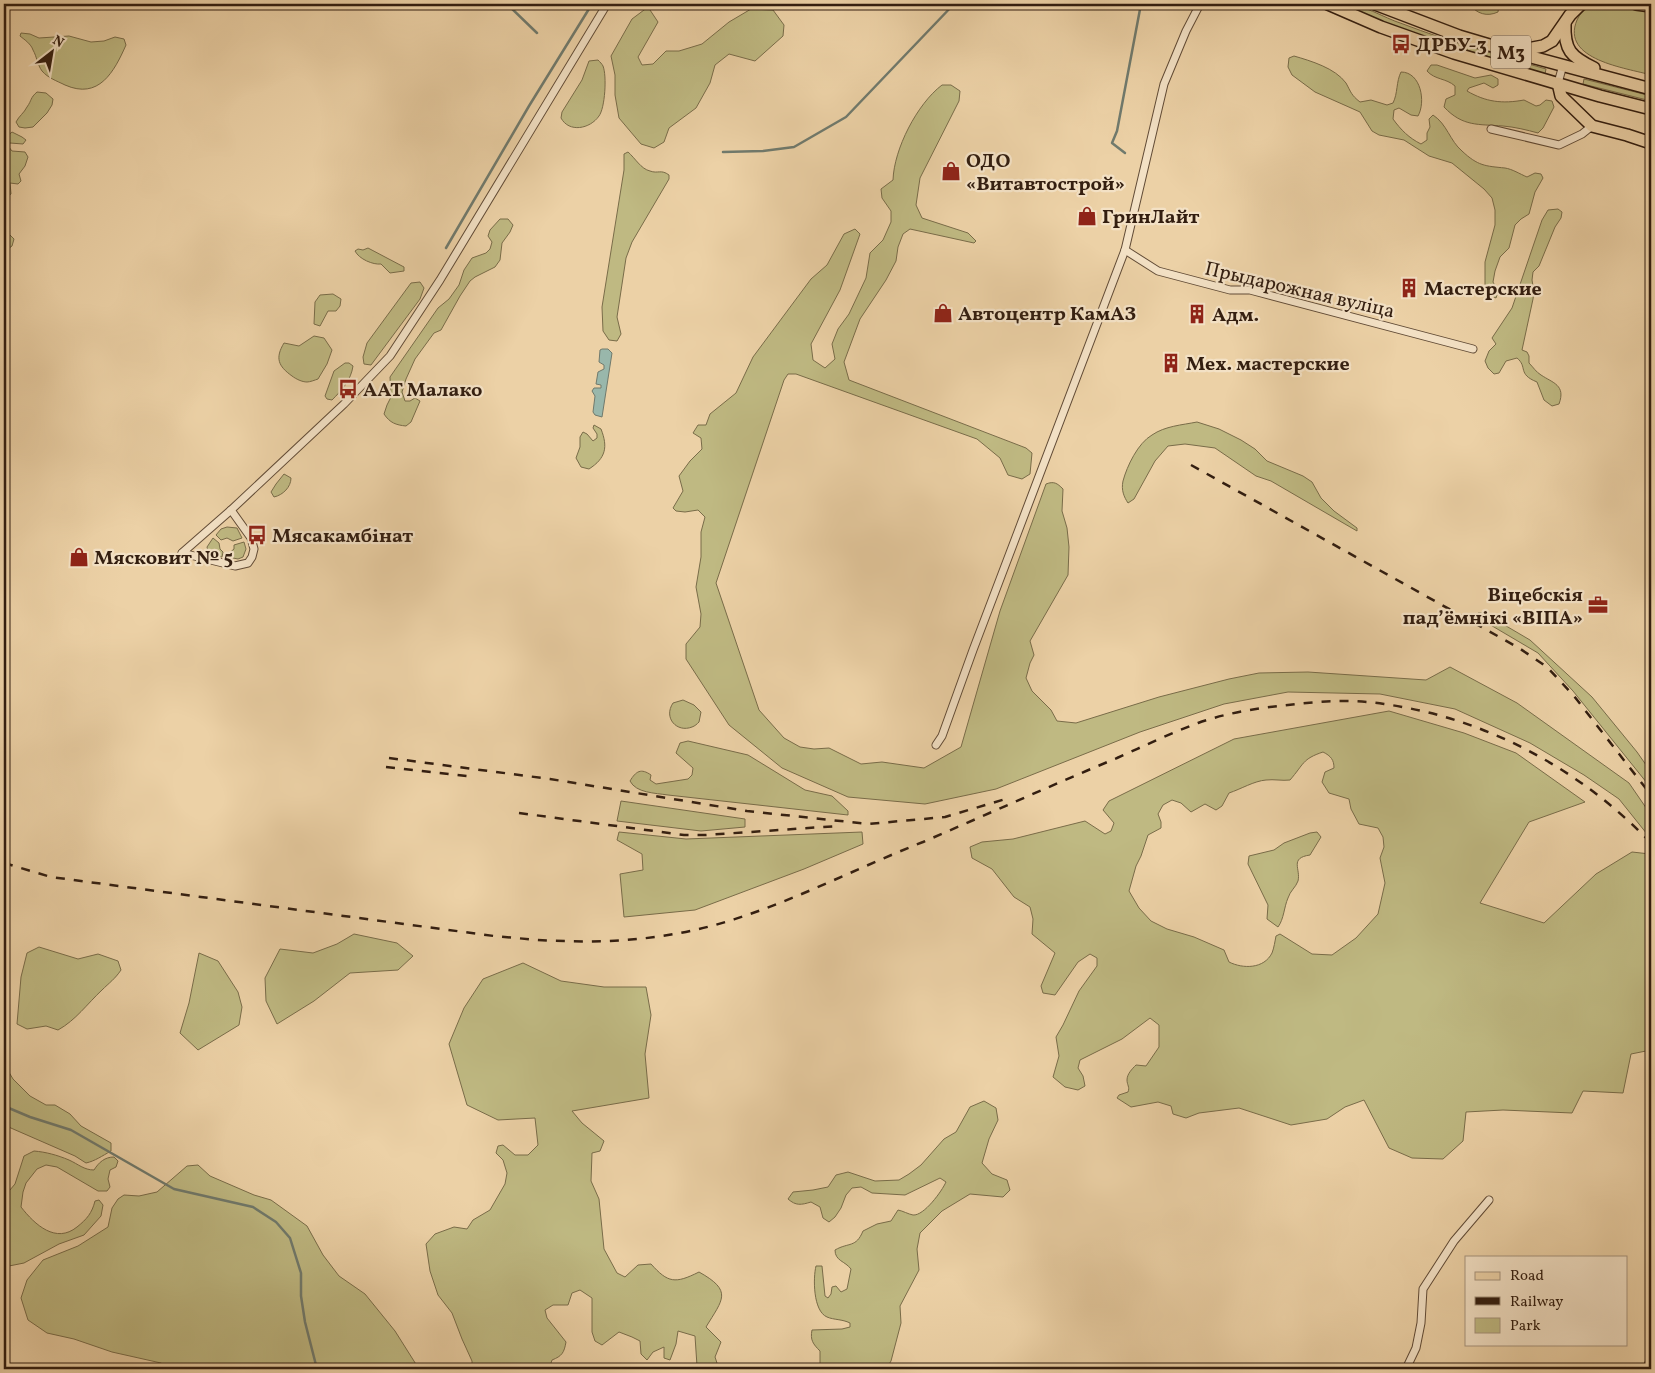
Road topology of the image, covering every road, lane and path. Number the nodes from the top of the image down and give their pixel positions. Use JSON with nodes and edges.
{"nodes":[{"id":1,"x":607,"y":4,"type":"edge"},
{"id":2,"x":1200,"y":4,"type":"edge"},
{"id":3,"x":1328,"y":4,"type":"edge"},
{"id":4,"x":1375,"y":4,"type":"edge"},
{"id":5,"x":1581,"y":4,"type":"edge"},
{"id":6,"x":1636,"y":4,"type":"edge"},
{"id":7,"x":1651,"y":6,"type":"edge"},
{"id":8,"x":1566,"y":23,"type":"junction"},
{"id":9,"x":1512,"y":52,"type":"junction"},
{"id":10,"x":1563,"y":65,"type":"junction"},
{"id":11,"x":1616,"y":79,"type":"junction"},
{"id":12,"x":1558,"y":83,"type":"junction"},
{"id":13,"x":1651,"y":89,"type":"edge"},
{"id":14,"x":1651,"y":108,"type":"edge"},
{"id":15,"x":1592,"y":126,"type":"junction"},
{"id":16,"x":1491,"y":129,"type":"dead end"},
{"id":17,"x":1627,"y":135,"type":"junction"},
{"id":18,"x":1651,"y":135,"type":"edge"},
{"id":19,"x":1651,"y":143,"type":"edge"},
{"id":20,"x":1125,"y":250,"type":"junction"},
{"id":21,"x":1473,"y":349,"type":"dead end"},
{"id":22,"x":231,"y":510,"type":"junction"},
{"id":23,"x":936,"y":745,"type":"dead end"},
{"id":24,"x":1489,"y":1200,"type":"dead end"},
{"id":25,"x":1651,"y":1356,"type":"edge"},
{"id":26,"x":1406,"y":1369,"type":"edge"},
{"id":27,"x":1647,"y":1369,"type":"edge"}],
"edges":[{"from":1,"to":22,"type":"street"},
{"from":2,"to":20,"type":"street"},
{"from":3,"to":12,"type":"main road","number":"М3"},
{"from":4,"to":9,"type":"main road","number":"М3"},
{"from":5,"to":8,"type":"main road"},
{"from":6,"to":7,"type":"main road"},
{"from":8,"to":9,"type":"main road"},
{"from":8,"to":11,"type":"main road"},
{"from":9,"to":10,"type":"main road","number":"М3"},
{"from":10,"to":11,"type":"main road","number":"М3"},
{"from":10,"to":12,"type":"street"},
{"from":11,"to":13,"type":"main road","number":"М3"},
{"from":12,"to":14,"type":"main road","number":"М3"},
{"from":12,"to":15,"type":"main road"},
{"from":15,"to":16,"type":"street"},
{"from":15,"to":17,"type":"main road"},
{"from":17,"to":18,"type":"main road"},
{"from":17,"to":19,"type":"main road"},
{"from":20,"to":21,"type":"street","name":"Прыдарожная вуліца"},
{"from":20,"to":23,"type":"street"},
{"from":22,"to":22,"type":"street"},
{"from":24,"to":26,"type":"street"},
{"from":25,"to":27,"type":"street"}]}
